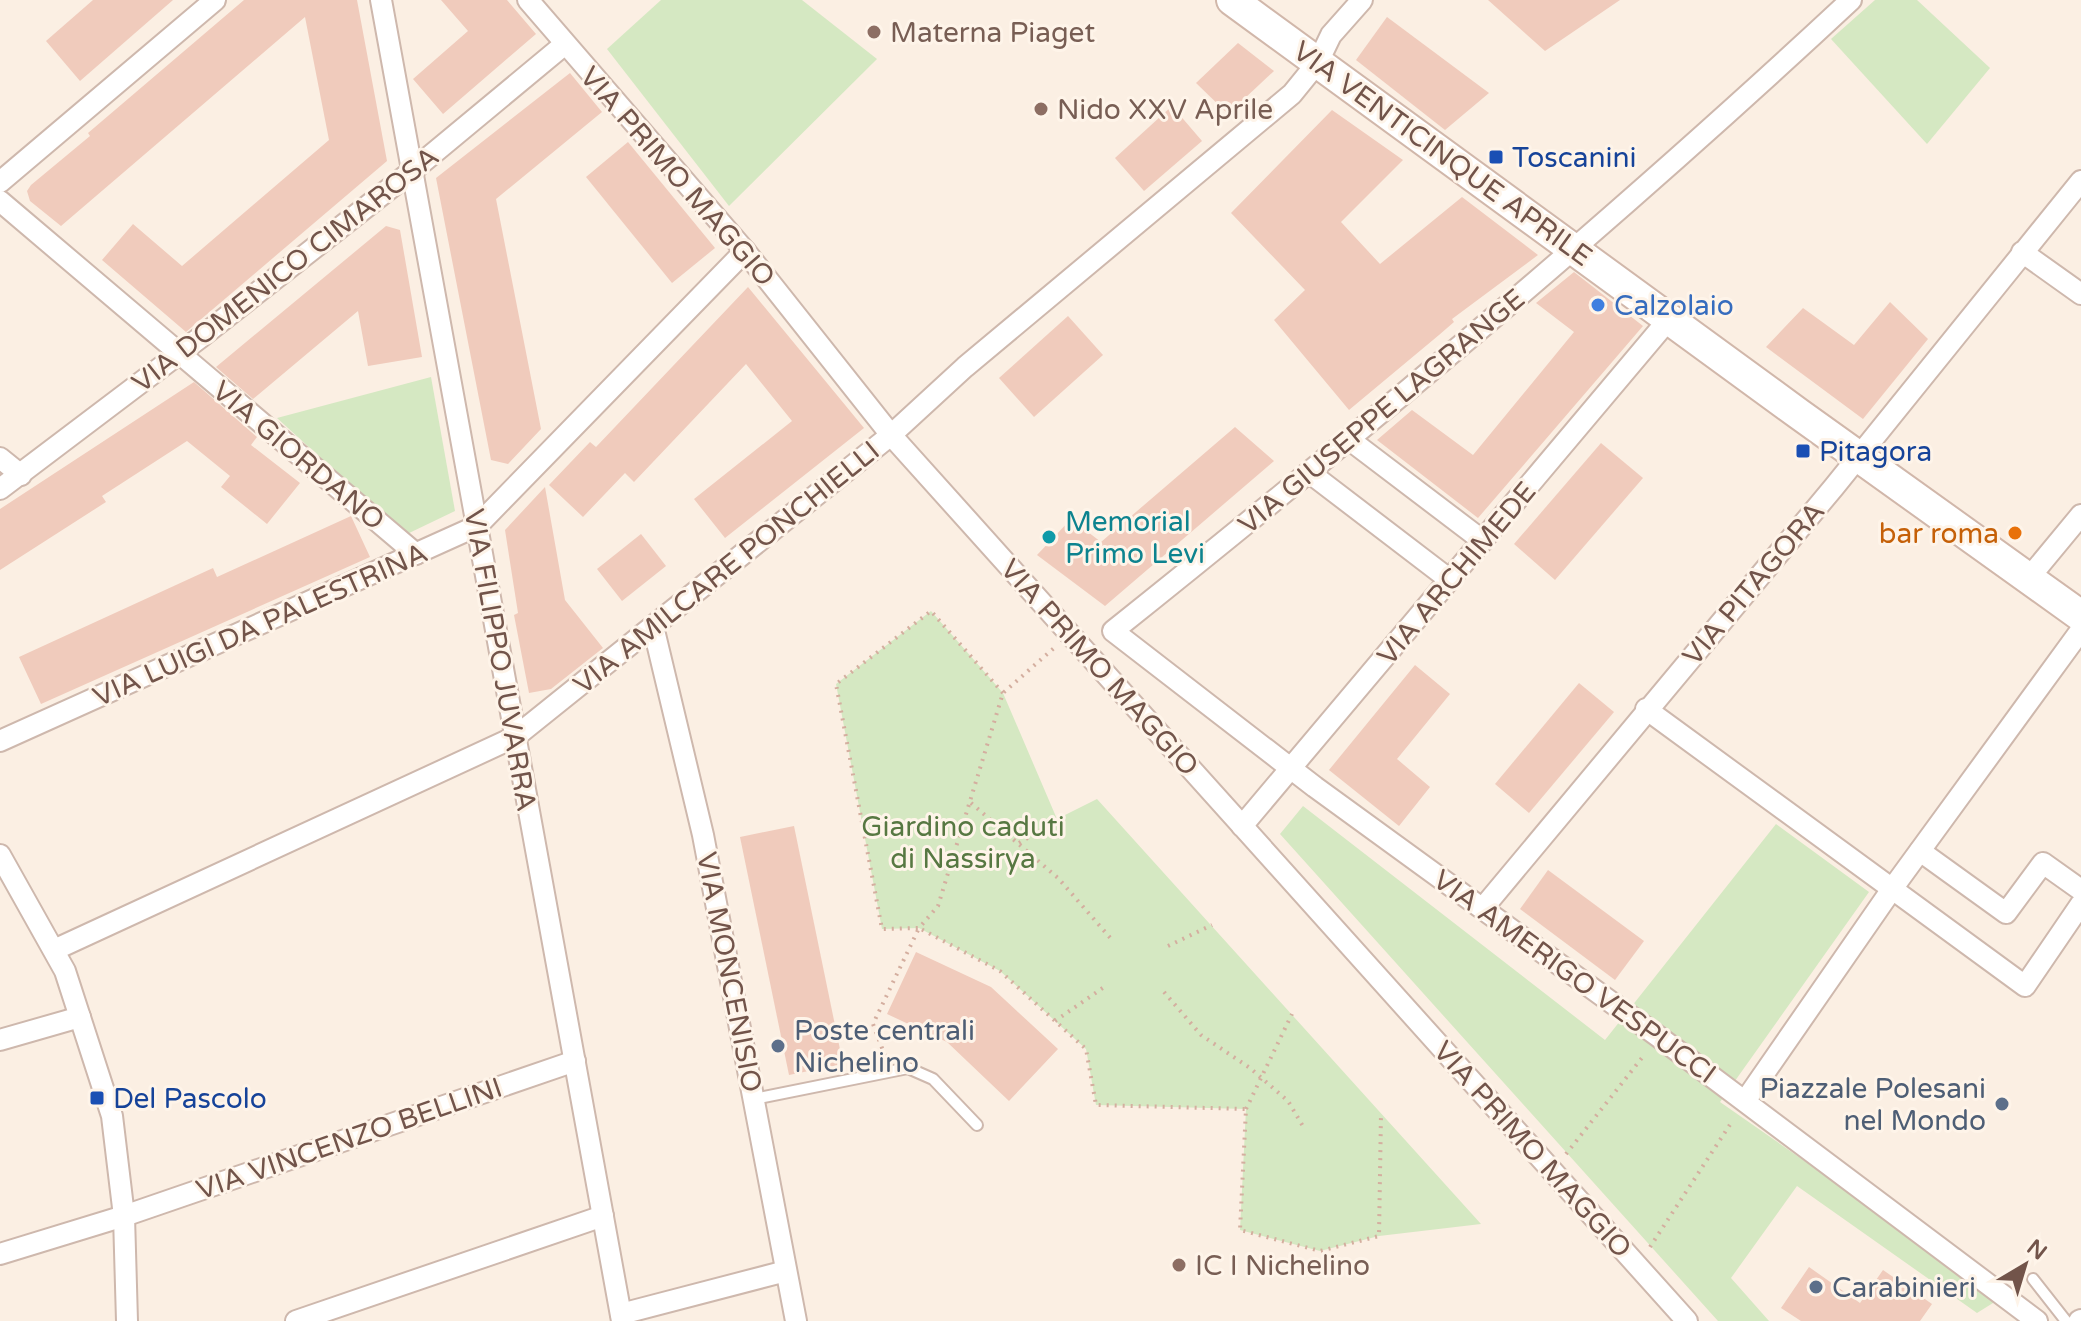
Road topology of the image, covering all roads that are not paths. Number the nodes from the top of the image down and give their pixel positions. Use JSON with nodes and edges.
{"nodes":[{"id":1,"x":215,"y":0,"type":"edge"},
{"id":2,"x":381,"y":0,"type":"edge"},
{"id":3,"x":528,"y":0,"type":"edge"},
{"id":4,"x":1232,"y":0,"type":"edge"},
{"id":5,"x":1362,"y":0,"type":"edge"},
{"id":6,"x":1851,"y":0,"type":"edge"},
{"id":7,"x":565,"y":44,"type":"junction"},
{"id":8,"x":1318,"y":62,"type":"junction"},
{"id":9,"x":412,"y":171,"type":"junction"},
{"id":10,"x":2081,"y":181,"type":"edge"},
{"id":11,"x":0,"y":182,"type":"edge"},
{"id":12,"x":0,"y":201,"type":"edge"},
{"id":13,"x":1574,"y":249,"type":"junction"},
{"id":14,"x":745,"y":251,"type":"junction"},
{"id":15,"x":2022,"y":252,"type":"junction"},
{"id":16,"x":2081,"y":294,"type":"edge"},
{"id":17,"x":1669,"y":319,"type":"junction"},
{"id":18,"x":180,"y":354,"type":"junction"},
{"id":19,"x":891,"y":435,"type":"junction"},
{"id":20,"x":1350,"y":440,"type":"junction"},
{"id":21,"x":1858,"y":456,"type":"junction"},
{"id":22,"x":0,"y":458,"type":"edge"},
{"id":23,"x":1310,"y":473,"type":"junction"},
{"id":24,"x":21,"y":475,"type":"junction"},
{"id":25,"x":0,"y":489,"type":"edge"},
{"id":26,"x":2081,"y":515,"type":"edge"},
{"id":27,"x":477,"y":526,"type":"junction"},
{"id":28,"x":1483,"y":541,"type":"junction"},
{"id":29,"x":416,"y":554,"type":"junction"},
{"id":30,"x":2028,"y":579,"type":"junction"},
{"id":31,"x":1450,"y":580,"type":"junction"},
{"id":32,"x":2081,"y":616,"type":"edge"},
{"id":33,"x":653,"y":626,"type":"junction"},
{"id":34,"x":2081,"y":630,"type":"edge"},
{"id":35,"x":1113,"y":631,"type":"joint"},
{"id":36,"x":1646,"y":709,"type":"junction"},
{"id":37,"x":515,"y":737,"type":"junction"},
{"id":38,"x":0,"y":741,"type":"edge"},
{"id":39,"x":1292,"y":769,"type":"junction"},
{"id":40,"x":1242,"y":826,"type":"junction"},
{"id":41,"x":1920,"y":851,"type":"junction"},
{"id":42,"x":0,"y":855,"type":"edge"},
{"id":43,"x":1892,"y":889,"type":"junction"},
{"id":44,"x":2081,"y":890,"type":"edge"},
{"id":45,"x":2081,"y":904,"type":"edge"},
{"id":46,"x":1483,"y":908,"type":"junction"},
{"id":47,"x":2074,"y":932,"type":"edge"},
{"id":48,"x":54,"y":950,"type":"junction"},
{"id":49,"x":80,"y":1017,"type":"junction"},
{"id":50,"x":0,"y":1040,"type":"edge"},
{"id":51,"x":575,"y":1061,"type":"junction"},
{"id":52,"x":754,"y":1099,"type":"junction"},
{"id":53,"x":1745,"y":1101,"type":"junction"},
{"id":54,"x":977,"y":1125,"type":"dead end"},
{"id":55,"x":124,"y":1216,"type":"junction"},
{"id":56,"x":603,"y":1216,"type":"junction"},
{"id":57,"x":0,"y":1254,"type":"edge"},
{"id":58,"x":786,"y":1271,"type":"junction"},
{"id":59,"x":2033,"y":1279,"type":"dead end"},
{"id":60,"x":621,"y":1317,"type":"edge"},
{"id":61,"x":127,"y":1321,"type":"edge"},
{"id":62,"x":296,"y":1321,"type":"edge"},
{"id":63,"x":796,"y":1321,"type":"edge"},
{"id":64,"x":1687,"y":1321,"type":"edge"},
{"id":65,"x":2037,"y":1321,"type":"edge"},
{"id":66,"x":2066,"y":1321,"type":"edge"}],
"edges":[{"from":1,"to":11,"type":"street"},
{"from":2,"to":9,"type":"street","name":"VIA FILIPPO JUVARRA"},
{"from":3,"to":7,"type":"street","name":"VIA PRIMO MAGGIO"},
{"from":4,"to":8,"type":"street","name":"VIA VENTICINQUE APRILE"},
{"from":5,"to":8,"type":"street","name":"VIA AMILCARE PONCHIELLI"},
{"from":6,"to":13,"type":"street","name":"VIA GIUSEPPE LAGRANGE"},
{"from":7,"to":9,"type":"street","name":"VIA DOMENICO CIMAROSA"},
{"from":7,"to":14,"type":"street","name":"VIA PRIMO MAGGIO"},
{"from":8,"to":13,"type":"street","name":"VIA VENTICINQUE APRILE"},
{"from":8,"to":19,"type":"street","name":"VIA AMILCARE PONCHIELLI"},
{"from":9,"to":18,"type":"street","name":"VIA DOMENICO CIMAROSA"},
{"from":9,"to":27,"type":"street","name":"VIA FILIPPO JUVARRA"},
{"from":10,"to":15,"type":"street","name":"VIA PITAGORA"},
{"from":12,"to":18,"type":"street","name":"VIA GIORDANO"},
{"from":13,"to":17,"type":"street","name":"VIA VENTICINQUE APRILE"},
{"from":13,"to":20,"type":"street","name":"VIA GIUSEPPE LAGRANGE"},
{"from":14,"to":19,"type":"street","name":"VIA PRIMO MAGGIO"},
{"from":14,"to":27,"type":"street","name":"VIA LUIGI DA PALESTRINA"},
{"from":15,"to":16,"type":"street"},
{"from":15,"to":21,"type":"street","name":"VIA PITAGORA"},
{"from":17,"to":21,"type":"street","name":"VIA VENTICINQUE APRILE"},
{"from":17,"to":28,"type":"street","name":"VIA ARCHIMEDE"},
{"from":18,"to":24,"type":"street","name":"VIA DOMENICO CIMAROSA"},
{"from":18,"to":29,"type":"street","name":"VIA GIORDANO"},
{"from":19,"to":33,"type":"street","name":"VIA AMILCARE PONCHIELLI"},
{"from":19,"to":40,"type":"street","name":"VIA PRIMO MAGGIO"},
{"from":20,"to":23,"type":"street","name":"VIA GIUSEPPE LAGRANGE"},
{"from":20,"to":28,"type":"street"},
{"from":21,"to":30,"type":"street","name":"VIA VENTICINQUE APRILE"},
{"from":21,"to":36,"type":"street","name":"VIA PITAGORA"},
{"from":22,"to":24,"type":"street"},
{"from":23,"to":31,"type":"street"},
{"from":23,"to":35,"type":"street","name":"VIA GIUSEPPE LAGRANGE"},
{"from":24,"to":25,"type":"street","name":"VIA DOMENICO CIMAROSA"},
{"from":26,"to":30,"type":"street"},
{"from":27,"to":29,"type":"street","name":"VIA LUIGI DA PALESTRINA"},
{"from":27,"to":37,"type":"street","name":"VIA FILIPPO JUVARRA"},
{"from":28,"to":31,"type":"street","name":"VIA ARCHIMEDE"},
{"from":29,"to":38,"type":"street","name":"VIA LUIGI DA PALESTRINA"},
{"from":30,"to":32,"type":"street","name":"VIA VENTICINQUE APRILE"},
{"from":31,"to":39,"type":"street","name":"VIA ARCHIMEDE"},
{"from":33,"to":37,"type":"street","name":"VIA AMILCARE PONCHIELLI"},
{"from":33,"to":52,"type":"street","name":"VIA MONCENISIO"},
{"from":34,"to":41,"type":"street"},
{"from":35,"to":39,"type":"street","name":"VIA AMERIGO VESPUCCI"},
{"from":36,"to":43,"type":"street"},
{"from":36,"to":46,"type":"street","name":"VIA PITAGORA"},
{"from":37,"to":48,"type":"street","name":"VIA AMILCARE PONCHIELLI"},
{"from":37,"to":51,"type":"street","name":"VIA FILIPPO JUVARRA"},
{"from":39,"to":40,"type":"street","name":"VIA ARCHIMEDE"},
{"from":39,"to":46,"type":"street","name":"VIA AMERIGO VESPUCCI"},
{"from":40,"to":64,"type":"street","name":"VIA PRIMO MAGGIO"},
{"from":41,"to":43,"type":"street"},
{"from":41,"to":44,"type":"street"},
{"from":42,"to":48,"type":"street"},
{"from":43,"to":47,"type":"street"},
{"from":43,"to":53,"type":"street"},
{"from":45,"to":47,"type":"street"},
{"from":46,"to":53,"type":"street","name":"VIA AMERIGO VESPUCCI"},
{"from":48,"to":49,"type":"street"},
{"from":49,"to":50,"type":"street"},
{"from":49,"to":55,"type":"street"},
{"from":51,"to":55,"type":"street","name":"VIA VINCENZO BELLINI"},
{"from":51,"to":56,"type":"street","name":"VIA FILIPPO JUVARRA"},
{"from":52,"to":54,"type":"lane"},
{"from":52,"to":58,"type":"street","name":"VIA MONCENISIO"},
{"from":53,"to":65,"type":"street","name":"VIA AMERIGO VESPUCCI"},
{"from":55,"to":57,"type":"street","name":"VIA VINCENZO BELLINI"},
{"from":55,"to":61,"type":"street"},
{"from":56,"to":60,"type":"street","name":"VIA FILIPPO JUVARRA"},
{"from":56,"to":62,"type":"street"},
{"from":58,"to":60,"type":"street"},
{"from":58,"to":63,"type":"street","name":"VIA MONCENISIO"},
{"from":59,"to":66,"type":"lane"}]}
